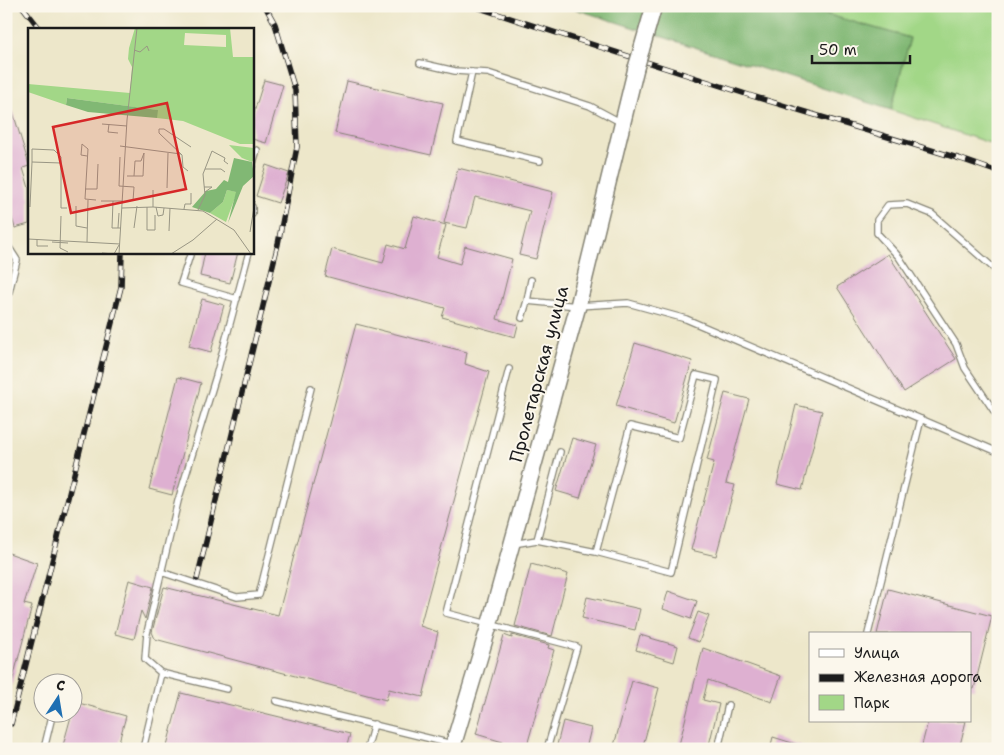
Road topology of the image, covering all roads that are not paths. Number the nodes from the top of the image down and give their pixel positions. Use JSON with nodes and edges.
{"nodes":[{"id":1,"x":654,"y":6,"type":"edge"},
{"id":2,"x":420,"y":63,"type":"dead end"},
{"id":3,"x":472,"y":72,"type":"junction"},
{"id":4,"x":622,"y":123,"type":"junction"},
{"id":5,"x":257,"y":150,"type":"dead end"},
{"id":6,"x":254,"y":160,"type":"edge"},
{"id":7,"x":540,"y":160,"type":"dead end"},
{"id":8,"x":6,"y":243,"type":"edge"},
{"id":9,"x":189,"y":254,"type":"edge"},
{"id":10,"x":248,"y":254,"type":"edge"},
{"id":11,"x":998,"y":272,"type":"edge"},
{"id":12,"x":531,"y":280,"type":"dead end"},
{"id":13,"x":236,"y":299,"type":"junction"},
{"id":14,"x":527,"y":301,"type":"junction"},
{"id":15,"x":6,"y":304,"type":"edge"},
{"id":16,"x":578,"y":306,"type":"junction"},
{"id":17,"x":522,"y":318,"type":"dead end"},
{"id":18,"x":509,"y":369,"type":"dead end"},
{"id":19,"x":311,"y":388,"type":"dead end"},
{"id":20,"x":998,"y":417,"type":"edge"},
{"id":21,"x":921,"y":419,"type":"junction"},
{"id":22,"x":560,"y":452,"type":"dead end"},
{"id":23,"x":998,"y":452,"type":"edge"},
{"id":24,"x":537,"y":540,"type":"junction"},
{"id":25,"x":511,"y":544,"type":"junction"},
{"id":26,"x":596,"y":552,"type":"junction"},
{"id":27,"x":162,"y":572,"type":"junction"},
{"id":28,"x":489,"y":626,"type":"junction"},
{"id":29,"x":868,"y":632,"type":"edge"},
{"id":30,"x":161,"y":673,"type":"junction"},
{"id":31,"x":227,"y":689,"type":"dead end"},
{"id":32,"x":276,"y":701,"type":"dead end"},
{"id":33,"x":728,"y":705,"type":"dead end"},
{"id":34,"x":51,"y":722,"type":"edge"},
{"id":35,"x":374,"y":724,"type":"junction"},
{"id":36,"x":453,"y":746,"type":"edge"},
{"id":37,"x":44,"y":749,"type":"edge"},
{"id":38,"x":144,"y":749,"type":"edge"},
{"id":39,"x":367,"y":749,"type":"edge"},
{"id":40,"x":547,"y":749,"type":"edge"},
{"id":41,"x":718,"y":749,"type":"edge"}],
"edges":[{"from":1,"to":4,"type":"street","name":"Пролетарская улица","bridge":true},
{"from":2,"to":3,"type":"lane"},
{"from":3,"to":4,"type":"lane"},
{"from":3,"to":7,"type":"lane"},
{"from":4,"to":16,"type":"street","name":"Пролетарская улица"},
{"from":5,"to":6,"type":"lane"},
{"from":8,"to":15,"type":"lane"},
{"from":9,"to":13,"type":"lane"},
{"from":10,"to":13,"type":"lane"},
{"from":11,"to":20,"type":"lane"},
{"from":12,"to":14,"type":"lane"},
{"from":13,"to":27,"type":"lane"},
{"from":14,"to":16,"type":"lane"},
{"from":14,"to":17,"type":"lane"},
{"from":16,"to":21,"type":"lane"},
{"from":16,"to":25,"type":"street","name":"Пролетарская улица"},
{"from":18,"to":28,"type":"lane"},
{"from":19,"to":27,"type":"lane"},
{"from":21,"to":23,"type":"lane"},
{"from":21,"to":29,"type":"lane"},
{"from":22,"to":24,"type":"lane"},
{"from":24,"to":25,"type":"lane"},
{"from":24,"to":26,"type":"lane"},
{"from":25,"to":28,"type":"street","name":"Пролетарская улица"},
{"from":26,"to":26,"type":"lane"},
{"from":27,"to":30,"type":"lane"},
{"from":28,"to":36,"type":"street","name":"Пролетарская улица"},
{"from":28,"to":40,"type":"lane"},
{"from":30,"to":31,"type":"lane"},
{"from":30,"to":38,"type":"lane"},
{"from":32,"to":35,"type":"lane"},
{"from":33,"to":41,"type":"lane"},
{"from":34,"to":37,"type":"lane"},
{"from":35,"to":36,"type":"lane"},
{"from":35,"to":39,"type":"lane"}]}
